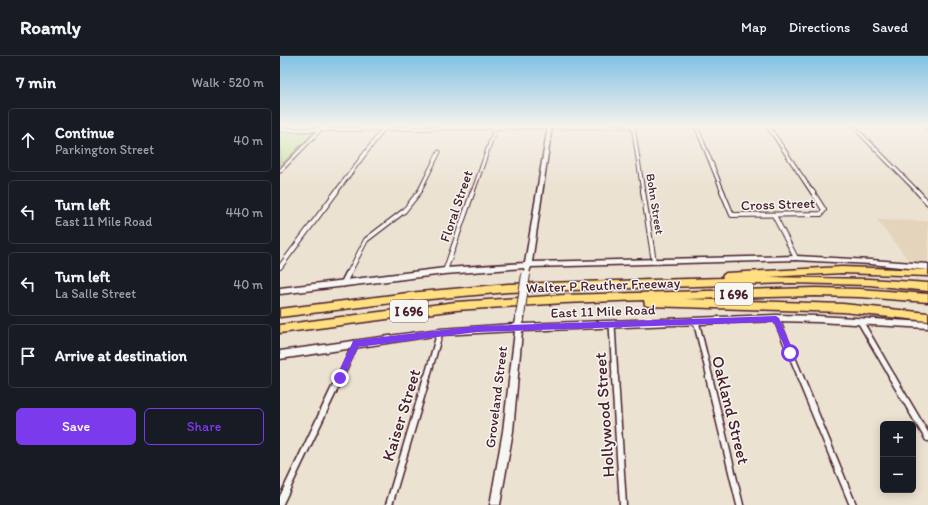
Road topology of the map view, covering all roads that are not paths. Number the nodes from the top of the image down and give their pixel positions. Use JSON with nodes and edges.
{"nodes":[{"id":1,"x":303,"y":147,"type":"edge"},
{"id":2,"x":370,"y":147,"type":"edge"},
{"id":3,"x":489,"y":147,"type":"edge"},
{"id":4,"x":547,"y":147,"type":"edge"},
{"id":5,"x":635,"y":147,"type":"edge"},
{"id":6,"x":704,"y":147,"type":"edge"},
{"id":7,"x":782,"y":147,"type":"edge"},
{"id":8,"x":873,"y":147,"type":"edge"},
{"id":9,"x":439,"y":152,"type":"dead end"},
{"id":10,"x":280,"y":171,"type":"edge"},
{"id":11,"x":928,"y":204,"type":"edge"},
{"id":12,"x":774,"y":215,"type":"junction"},
{"id":13,"x":796,"y":258,"type":"junction"},
{"id":14,"x":654,"y":262,"type":"junction"},
{"id":15,"x":528,"y":265,"type":"junction"},
{"id":16,"x":280,"y":267,"type":"edge"},
{"id":17,"x":928,"y":268,"type":"edge"},
{"id":18,"x":445,"y":271,"type":"junction"},
{"id":19,"x":928,"y":273,"type":"edge"},
{"id":20,"x":343,"y":284,"type":"junction"},
{"id":21,"x":638,"y":284,"type":"junction"},
{"id":22,"x":928,"y":286,"type":"edge"},
{"id":23,"x":280,"y":291,"type":"edge"},
{"id":24,"x":928,"y":298,"type":"edge"},
{"id":25,"x":539,"y":301,"type":"junction"},
{"id":26,"x":280,"y":313,"type":"edge"},
{"id":27,"x":928,"y":317,"type":"edge"},
{"id":28,"x":776,"y":318,"type":"junction"},
{"id":29,"x":696,"y":321,"type":"junction"},
{"id":30,"x":860,"y":321,"type":"junction"},
{"id":31,"x":612,"y":324,"type":"junction"},
{"id":32,"x":928,"y":325,"type":"edge"},
{"id":33,"x":518,"y":327,"type":"junction"},
{"id":34,"x":280,"y":329,"type":"edge"},
{"id":35,"x":440,"y":332,"type":"junction"},
{"id":36,"x":356,"y":344,"type":"junction"},
{"id":37,"x":280,"y":355,"type":"edge"},
{"id":38,"x":928,"y":438,"type":"edge"},
{"id":39,"x":280,"y":503,"type":"edge"},
{"id":40,"x":389,"y":505,"type":"edge"},
{"id":41,"x":494,"y":505,"type":"edge"},
{"id":42,"x":623,"y":505,"type":"edge"},
{"id":43,"x":740,"y":505,"type":"edge"},
{"id":44,"x":853,"y":505,"type":"edge"}],
"edges":[{"from":1,"to":10,"type":"street"},
{"from":2,"to":16,"type":"street"},
{"from":3,"to":18,"type":"street","name":"Floral Street"},
{"from":4,"to":15,"type":"main road","name":"Groveland Street"},
{"from":5,"to":14,"type":"street","name":"Bohn Street"},
{"from":6,"to":12,"type":"street","name":"Cross Street"},
{"from":7,"to":12,"type":"street","name":"Cross Street"},
{"from":8,"to":11,"type":"street"},
{"from":9,"to":20,"type":"street"},
{"from":12,"to":13,"type":"street"},
{"from":13,"to":14,"type":"main road"},
{"from":13,"to":17,"type":"main road"},
{"from":14,"to":15,"type":"main road"},
{"from":15,"to":18,"type":"main road"},
{"from":15,"to":33,"type":"main road","name":"Groveland Street","bridge":true},
{"from":18,"to":20,"type":"main road"},
{"from":19,"to":21,"type":"highway"},
{"from":20,"to":23,"type":"main road"},
{"from":21,"to":22,"type":"highway","name":"Walter P Reuther Freeway","number":"I 696"},
{"from":21,"to":26,"type":"highway","name":"Walter P Reuther Freeway","number":"I 696"},
{"from":24,"to":25,"type":"highway","name":"Walter P Reuther Freeway","number":"I 696"},
{"from":25,"to":27,"type":"highway"},
{"from":25,"to":34,"type":"highway","name":"Walter P Reuther Freeway","number":"I 696"},
{"from":28,"to":29,"type":"main road","name":"East 11 Mile Road"},
{"from":28,"to":30,"type":"main road","name":"East 11 Mile Road"},
{"from":28,"to":44,"type":"street"},
{"from":29,"to":31,"type":"main road","name":"East 11 Mile Road"},
{"from":29,"to":43,"type":"street","name":"Oakland Street"},
{"from":30,"to":32,"type":"main road","name":"East 11 Mile Road"},
{"from":30,"to":38,"type":"street"},
{"from":31,"to":33,"type":"main road","name":"East 11 Mile Road"},
{"from":31,"to":42,"type":"street","name":"Hollywood Street"},
{"from":33,"to":35,"type":"main road","name":"East 11 Mile Road"},
{"from":33,"to":41,"type":"main road","name":"Groveland Street"},
{"from":35,"to":36,"type":"main road","name":"East 11 Mile Road"},
{"from":35,"to":40,"type":"street","name":"Kaiser Street"},
{"from":36,"to":37,"type":"main road","name":"East 11 Mile Road"},
{"from":36,"to":39,"type":"street"}]}
